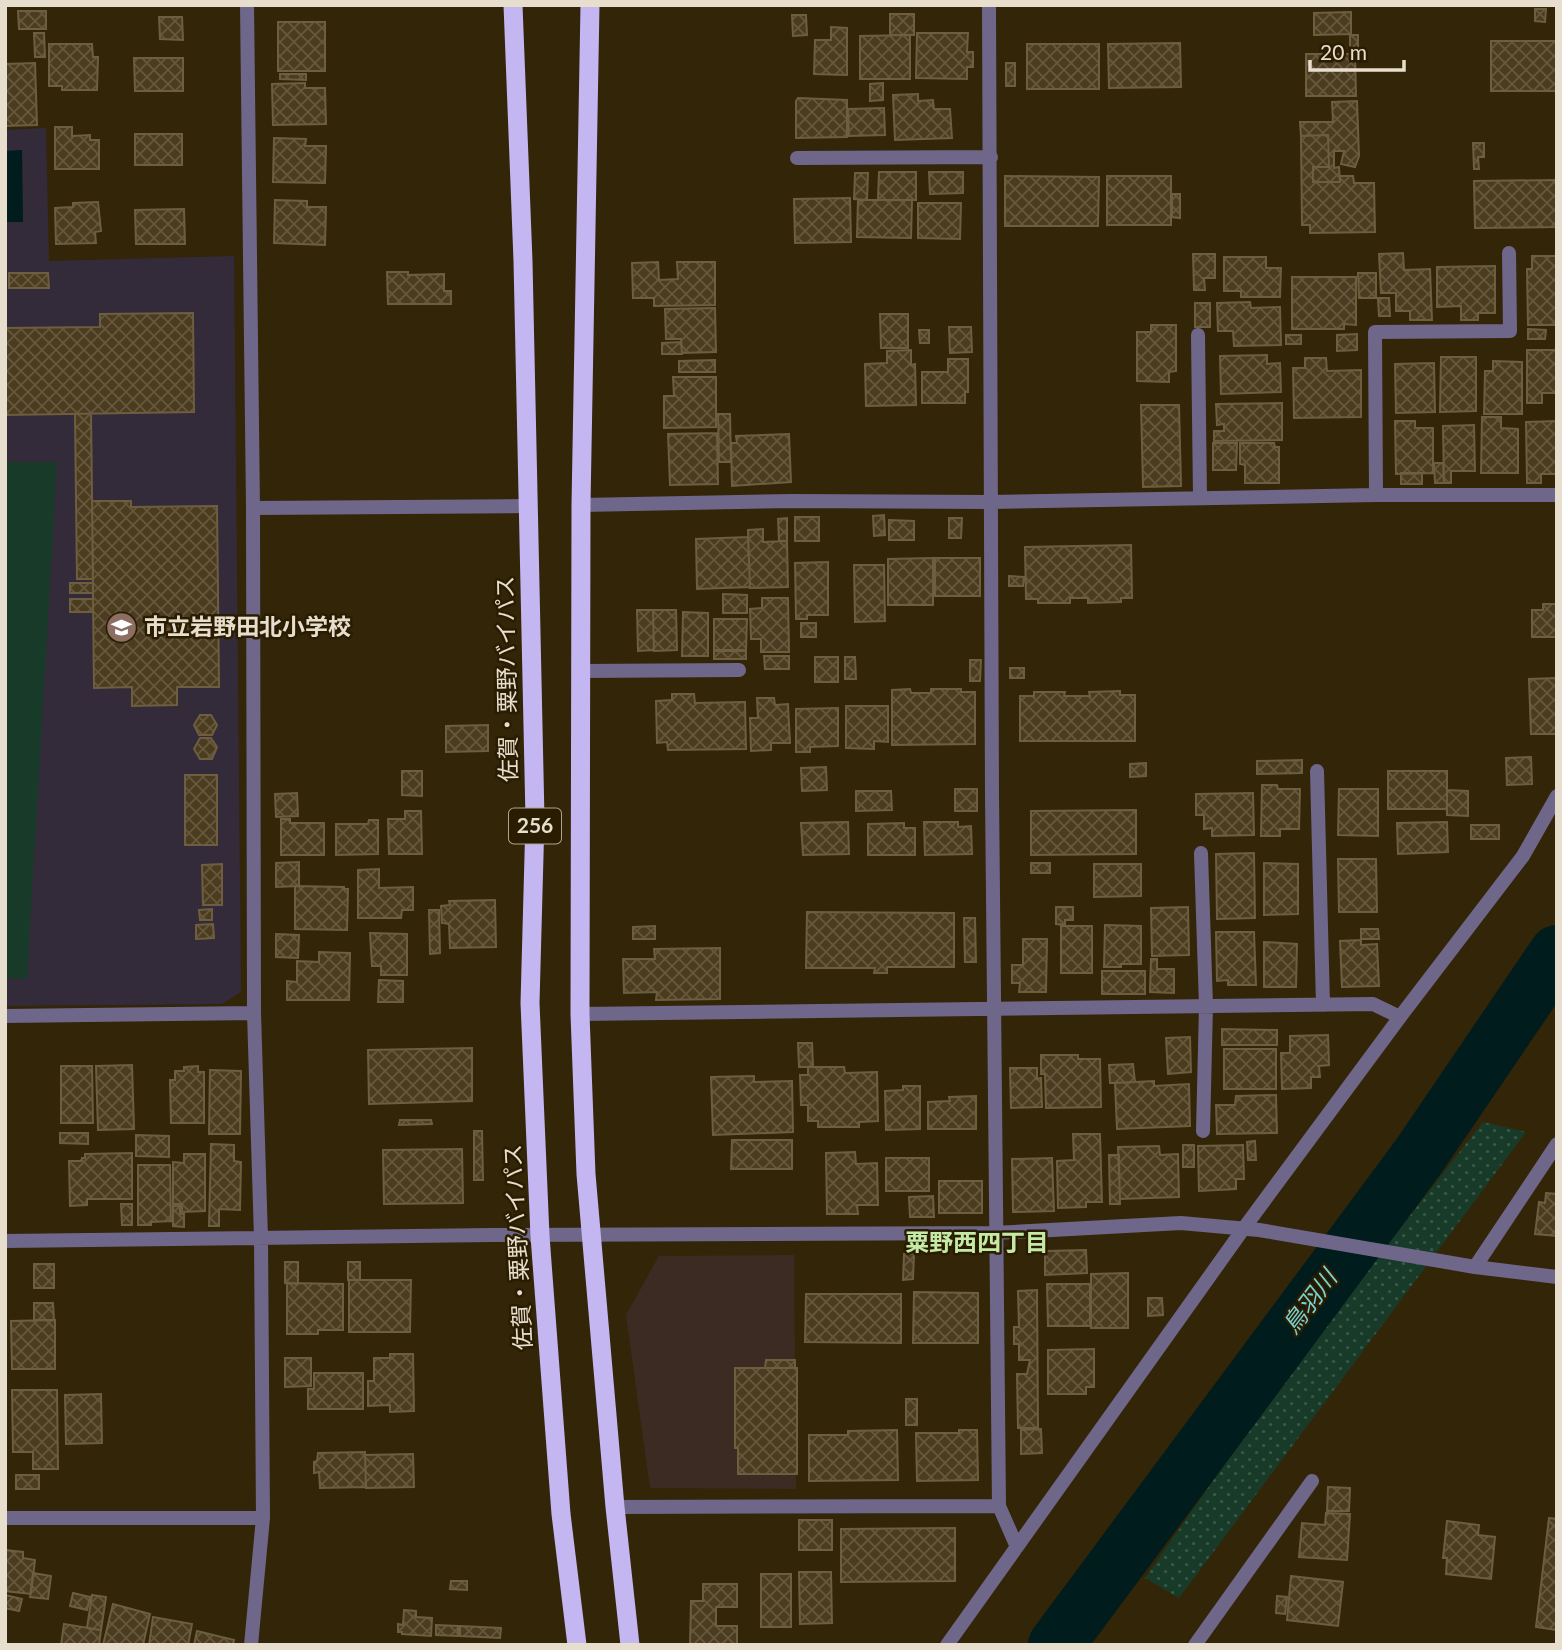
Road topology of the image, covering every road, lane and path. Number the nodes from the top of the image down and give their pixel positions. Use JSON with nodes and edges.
{"nodes":[{"id":1,"x":247,"y":5,"type":"edge"},
{"id":2,"x":513,"y":5,"type":"edge"},
{"id":3,"x":590,"y":5,"type":"edge"},
{"id":4,"x":989,"y":5,"type":"edge"},
{"id":5,"x":991,"y":157,"type":"junction"},
{"id":6,"x":796,"y":158,"type":"dead end"},
{"id":7,"x":1509,"y":253,"type":"dead end"},
{"id":8,"x":1198,"y":335,"type":"dead end"},
{"id":9,"x":1376,"y":495,"type":"junction"},
{"id":10,"x":1557,"y":495,"type":"edge"},
{"id":11,"x":1200,"y":498,"type":"junction"},
{"id":12,"x":991,"y":502,"type":"junction"},
{"id":13,"x":581,"y":505,"type":"junction"},
{"id":14,"x":528,"y":506,"type":"junction"},
{"id":15,"x":253,"y":508,"type":"junction"},
{"id":16,"x":739,"y":670,"type":"dead end"},
{"id":17,"x":580,"y":671,"type":"junction"},
{"id":18,"x":1317,"y":771,"type":"dead end"},
{"id":19,"x":1557,"y":796,"type":"edge"},
{"id":20,"x":1202,"y":853,"type":"dead end"},
{"id":21,"x":1323,"y":1005,"type":"junction"},
{"id":22,"x":1206,"y":1006,"type":"junction"},
{"id":23,"x":993,"y":1009,"type":"junction"},
{"id":24,"x":254,"y":1013,"type":"junction"},
{"id":25,"x":580,"y":1014,"type":"junction"},
{"id":26,"x":5,"y":1016,"type":"edge"},
{"id":27,"x":1400,"y":1017,"type":"junction"},
{"id":28,"x":1203,"y":1131,"type":"dead end"},
{"id":29,"x":1557,"y":1143,"type":"edge"},
{"id":30,"x":1252,"y":1229,"type":"junction"},
{"id":31,"x":995,"y":1233,"type":"junction"},
{"id":32,"x":540,"y":1236,"type":"junction"},
{"id":33,"x":591,"y":1236,"type":"junction"},
{"id":34,"x":261,"y":1238,"type":"junction"},
{"id":35,"x":5,"y":1241,"type":"edge"},
{"id":36,"x":1475,"y":1267,"type":"junction"},
{"id":37,"x":1557,"y":1277,"type":"edge"},
{"id":38,"x":1312,"y":1481,"type":"dead end"},
{"id":39,"x":999,"y":1506,"type":"junction"},
{"id":40,"x":615,"y":1507,"type":"junction"},
{"id":41,"x":5,"y":1518,"type":"edge"},
{"id":42,"x":263,"y":1518,"type":"junction"},
{"id":43,"x":1017,"y":1547,"type":"junction"},
{"id":44,"x":251,"y":1645,"type":"edge"},
{"id":45,"x":577,"y":1645,"type":"edge"},
{"id":46,"x":630,"y":1645,"type":"edge"},
{"id":47,"x":947,"y":1645,"type":"edge"},
{"id":48,"x":1195,"y":1645,"type":"edge"}],
"edges":[{"from":1,"to":15,"type":"street"},
{"from":2,"to":14,"type":"highway","name":"佐賀・粟野バイパス","number":"256"},
{"from":3,"to":13,"type":"highway","number":"256"},
{"from":4,"to":5,"type":"street"},
{"from":5,"to":6,"type":"street"},
{"from":5,"to":12,"type":"street"},
{"from":7,"to":9,"type":"street"},
{"from":8,"to":11,"type":"street"},
{"from":9,"to":10,"type":"street"},
{"from":9,"to":11,"type":"street"},
{"from":11,"to":12,"type":"street"},
{"from":12,"to":13,"type":"street"},
{"from":12,"to":23,"type":"street"},
{"from":13,"to":17,"type":"highway","number":"256"},
{"from":14,"to":15,"type":"street"},
{"from":14,"to":32,"type":"highway","name":"佐賀・粟野バイパス","number":"256"},
{"from":15,"to":24,"type":"street"},
{"from":16,"to":17,"type":"street"},
{"from":17,"to":25,"type":"highway","number":"256"},
{"from":18,"to":21,"type":"street"},
{"from":19,"to":27,"type":"street"},
{"from":20,"to":22,"type":"street"},
{"from":21,"to":22,"type":"street"},
{"from":21,"to":27,"type":"street"},
{"from":22,"to":23,"type":"street"},
{"from":22,"to":28,"type":"street"},
{"from":23,"to":25,"type":"street"},
{"from":23,"to":31,"type":"street"},
{"from":24,"to":26,"type":"street"},
{"from":24,"to":34,"type":"street"},
{"from":25,"to":33,"type":"highway","number":"256"},
{"from":27,"to":30,"type":"street"},
{"from":29,"to":36,"type":"street"},
{"from":30,"to":31,"type":"street"},
{"from":30,"to":36,"type":"street"},
{"from":30,"to":43,"type":"street"},
{"from":31,"to":33,"type":"street"},
{"from":31,"to":39,"type":"street"},
{"from":32,"to":33,"type":"street"},
{"from":32,"to":34,"type":"street"},
{"from":32,"to":45,"type":"highway","name":"佐賀・粟野バイパス","number":"256"},
{"from":33,"to":40,"type":"highway","number":"256"},
{"from":34,"to":35,"type":"street"},
{"from":34,"to":42,"type":"street"},
{"from":36,"to":37,"type":"street"},
{"from":38,"to":48,"type":"street"},
{"from":39,"to":40,"type":"street"},
{"from":39,"to":43,"type":"street"},
{"from":40,"to":46,"type":"highway","number":"256"},
{"from":41,"to":42,"type":"street"},
{"from":42,"to":44,"type":"street"},
{"from":43,"to":47,"type":"street"}]}
